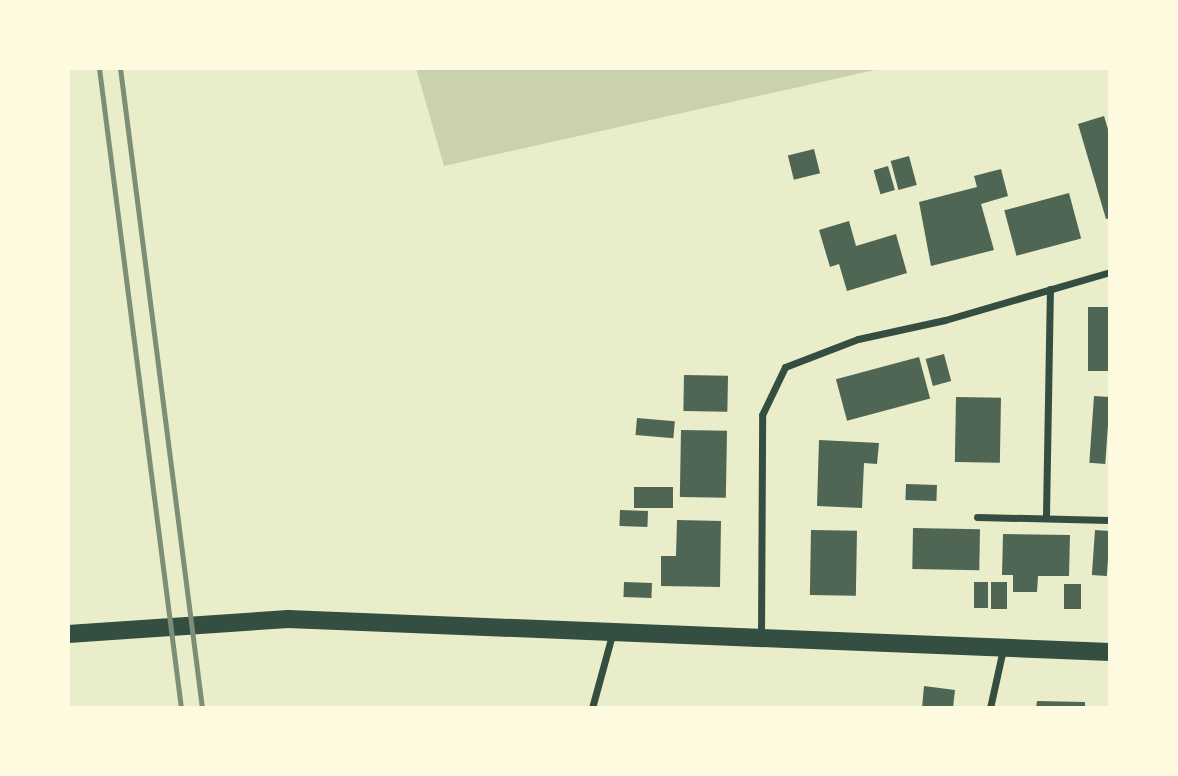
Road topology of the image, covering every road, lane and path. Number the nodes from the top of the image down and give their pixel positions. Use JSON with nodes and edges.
{"nodes":[{"id":1,"x":1110,"y":272,"type":"edge"},
{"id":2,"x":1050,"y":289,"type":"junction"},
{"id":3,"x":1046,"y":515,"type":"junction"},
{"id":4,"x":977,"y":517,"type":"dead end"},
{"id":5,"x":1109,"y":520,"type":"edge"},
{"id":6,"x":68,"y":634,"type":"edge"},
{"id":7,"x":612,"y":635,"type":"junction"},
{"id":8,"x":761,"y":640,"type":"junction"},
{"id":9,"x":1003,"y":649,"type":"junction"},
{"id":10,"x":1110,"y":652,"type":"edge"},
{"id":11,"x":592,"y":708,"type":"edge"},
{"id":12,"x":990,"y":708,"type":"edge"}],
"edges":[{"from":1,"to":2,"type":"street"},
{"from":2,"to":3,"type":"street"},
{"from":2,"to":8,"type":"street"},
{"from":3,"to":4,"type":"street"},
{"from":3,"to":5,"type":"street"},
{"from":6,"to":7,"type":"main road"},
{"from":7,"to":8,"type":"main road"},
{"from":7,"to":11,"type":"street"},
{"from":8,"to":9,"type":"main road"},
{"from":9,"to":10,"type":"main road"},
{"from":9,"to":12,"type":"street"}]}
